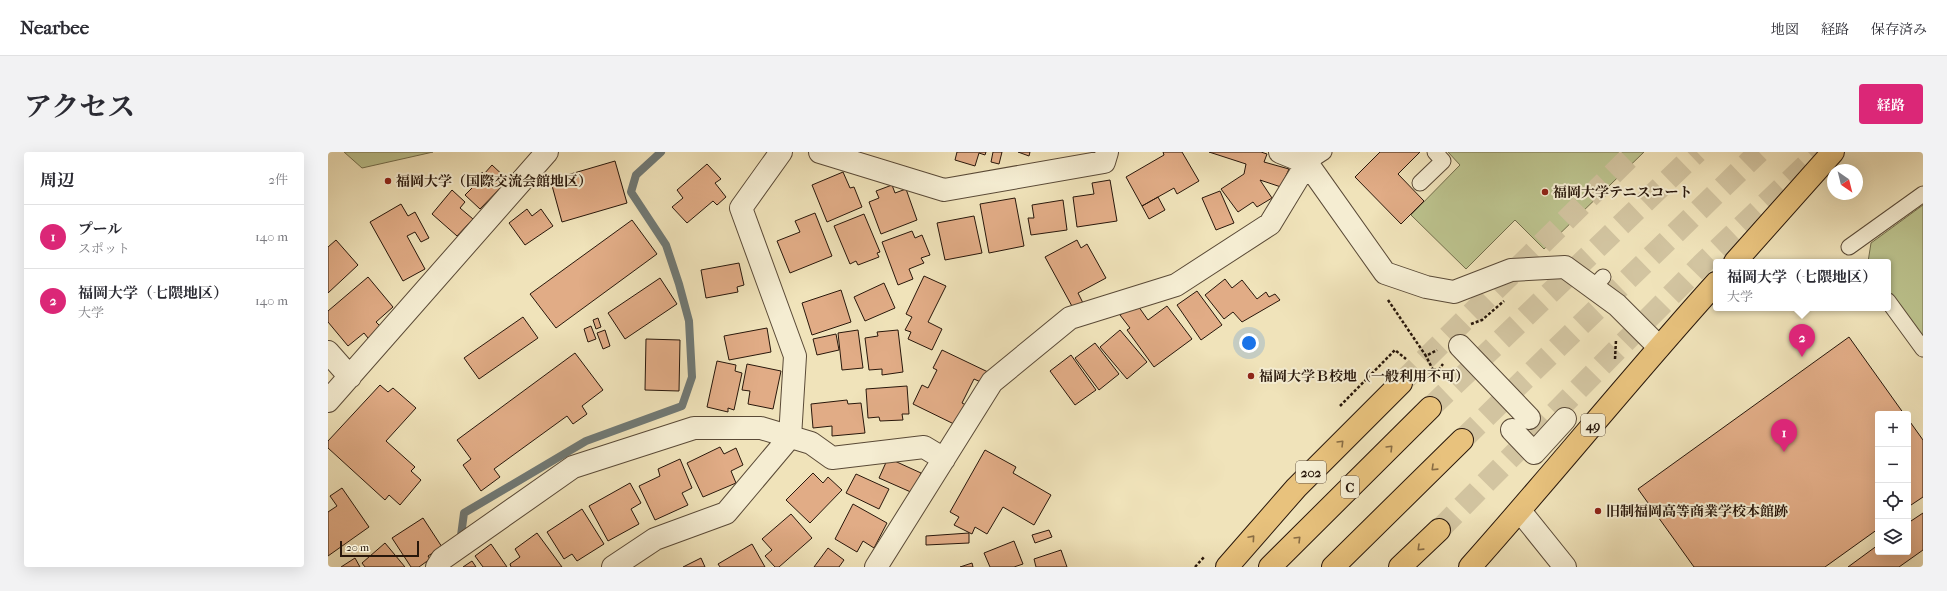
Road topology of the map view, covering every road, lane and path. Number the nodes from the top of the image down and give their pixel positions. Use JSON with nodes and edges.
{"nodes":[{"id":1,"x":547,"y":152,"type":"edge"},
{"id":2,"x":780,"y":152,"type":"edge"},
{"id":3,"x":820,"y":152,"type":"edge"},
{"id":4,"x":1107,"y":152,"type":"edge"},
{"id":5,"x":1280,"y":152,"type":"edge"},
{"id":6,"x":1435,"y":152,"type":"edge"},
{"id":7,"x":1833,"y":152,"type":"edge"},
{"id":8,"x":1309,"y":156,"type":"edge"},
{"id":9,"x":1420,"y":184,"type":"dead end"},
{"id":10,"x":1923,"y":194,"type":"edge"},
{"id":11,"x":1849,"y":247,"type":"dead end"},
{"id":12,"x":1738,"y":259,"type":"edge"},
{"id":13,"x":1713,"y":286,"type":"edge"},
{"id":14,"x":1891,"y":304,"type":"edge"},
{"id":15,"x":1460,"y":346,"type":"dead end"},
{"id":16,"x":1659,"y":347,"type":"junction"},
{"id":17,"x":1923,"y":349,"type":"edge"},
{"id":18,"x":328,"y":352,"type":"edge"},
{"id":19,"x":1439,"y":369,"type":"dead end"},
{"id":20,"x":1433,"y":370,"type":"dead end"},
{"id":21,"x":350,"y":377,"type":"junction"},
{"id":22,"x":1402,"y":382,"type":"tunnel mouth"},
{"id":23,"x":328,"y":401,"type":"edge"},
{"id":24,"x":1430,"y":408,"type":"tunnel mouth"},
{"id":25,"x":1565,"y":419,"type":"dead end"},
{"id":26,"x":790,"y":437,"type":"junction"},
{"id":27,"x":1462,"y":440,"type":"tunnel mouth"},
{"id":28,"x":944,"y":459,"type":"junction"},
{"id":29,"x":1520,"y":511,"type":"junction"},
{"id":30,"x":1439,"y":530,"type":"tunnel mouth"},
{"id":31,"x":439,"y":563,"type":"edge"},
{"id":32,"x":613,"y":567,"type":"edge"},
{"id":33,"x":876,"y":567,"type":"edge"},
{"id":34,"x":1227,"y":567,"type":"edge"},
{"id":35,"x":1270,"y":567,"type":"edge"},
{"id":36,"x":1333,"y":567,"type":"edge"},
{"id":37,"x":1400,"y":567,"type":"edge"},
{"id":38,"x":1470,"y":567,"type":"edge"},
{"id":39,"x":1565,"y":567,"type":"edge"}],
"edges":[{"from":1,"to":21,"type":"street"},
{"from":2,"to":26,"type":"street"},
{"from":3,"to":4,"type":"street"},
{"from":5,"to":8,"type":"street"},
{"from":6,"to":9,"type":"lane"},
{"from":7,"to":12,"type":"main road"},
{"from":8,"to":16,"type":"street"},
{"from":8,"to":28,"type":"street"},
{"from":10,"to":11,"type":"lane"},
{"from":13,"to":16,"type":"main road","number":"49"},
{"from":14,"to":17,"type":"lane"},
{"from":15,"to":25,"type":"street"},
{"from":16,"to":29,"type":"main road","number":"49"},
{"from":18,"to":21,"type":"street"},
{"from":19,"to":20,"type":"path"},
{"from":21,"to":23,"type":"street"},
{"from":34,"to":22,"type":"main road","number":"202","one_way":true},
{"from":35,"to":24,"type":"main road","number":"C","one_way":true},
{"from":26,"to":28,"type":"street"},
{"from":26,"to":31,"type":"street"},
{"from":26,"to":32,"type":"street"},
{"from":27,"to":36,"type":"main road","one_way":true},
{"from":28,"to":33,"type":"street"},
{"from":29,"to":38,"type":"main road","number":"49"},
{"from":29,"to":39,"type":"street"},
{"from":30,"to":37,"type":"main road","one_way":true}]}
